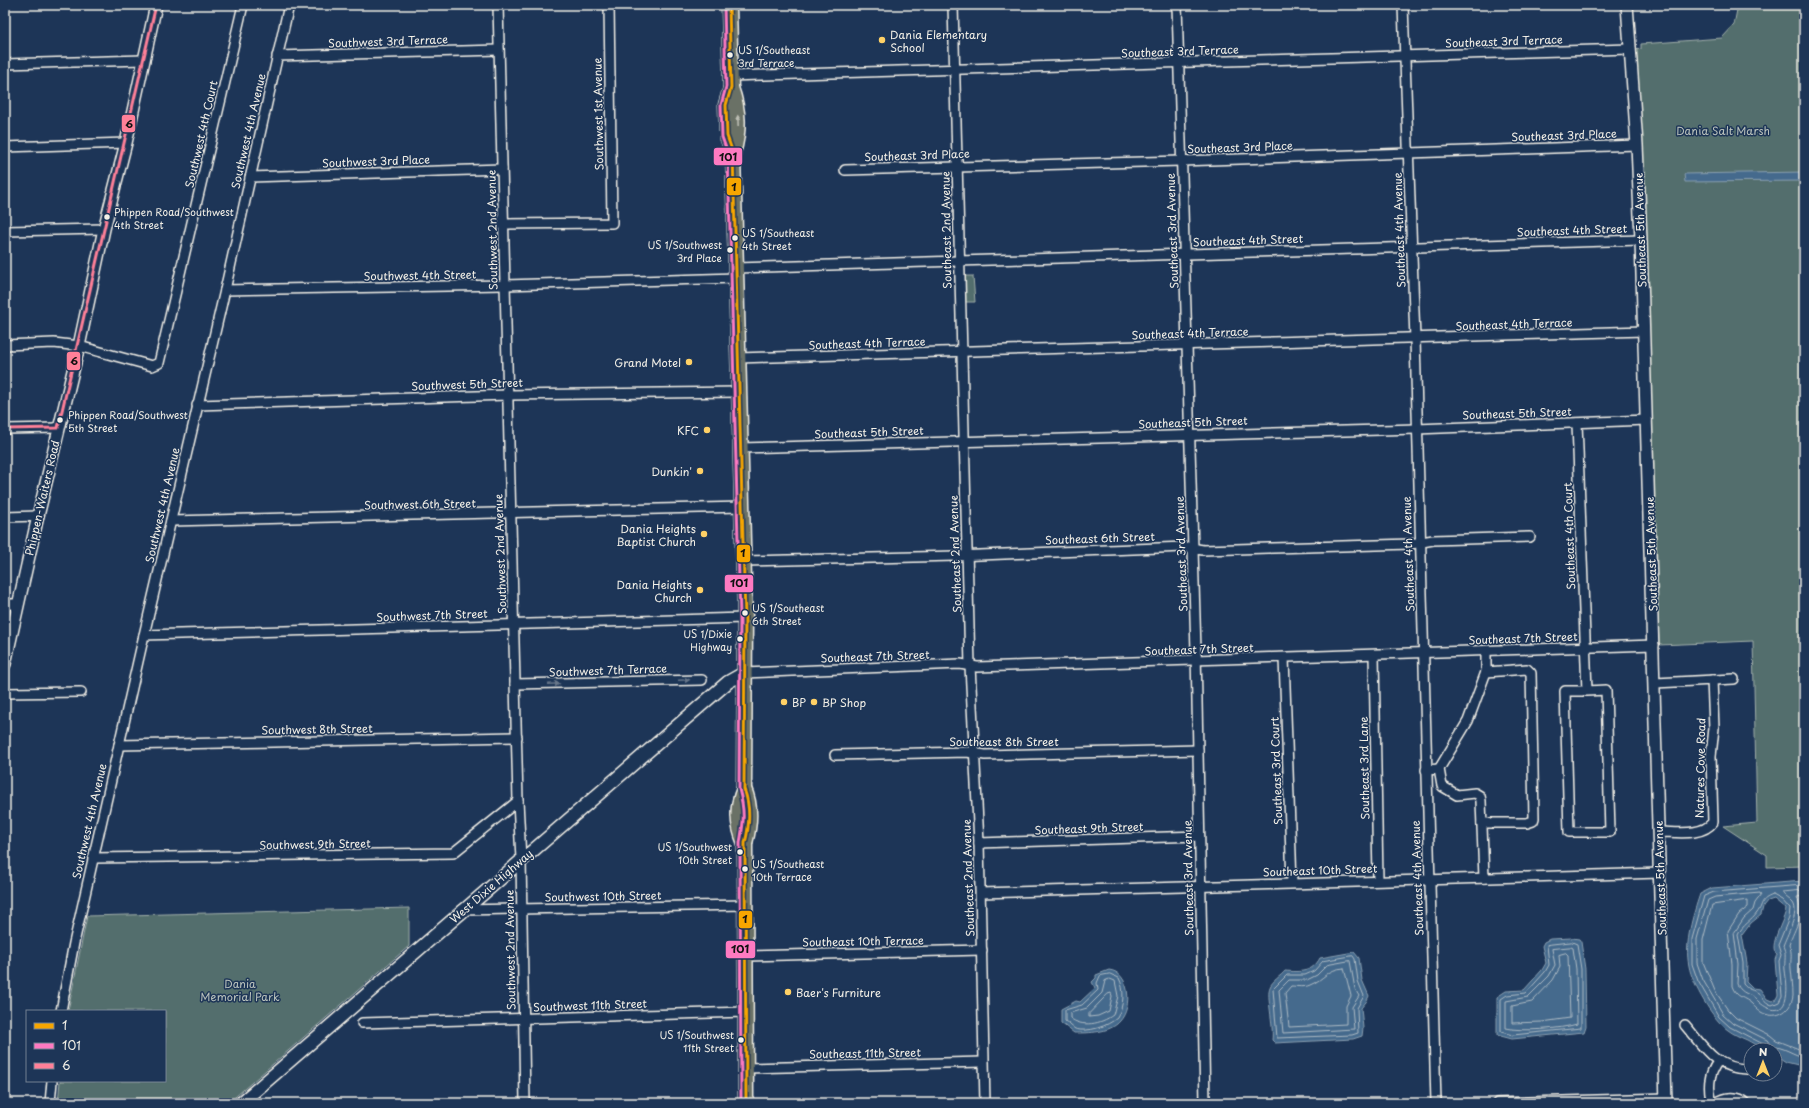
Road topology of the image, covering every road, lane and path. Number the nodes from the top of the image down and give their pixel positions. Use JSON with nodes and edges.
{"nodes":[{"id":1,"x":156,"y":5,"type":"edge"},
{"id":2,"x":243,"y":5,"type":"edge"},
{"id":3,"x":289,"y":5,"type":"edge"},
{"id":4,"x":498,"y":5,"type":"edge"},
{"id":5,"x":609,"y":5,"type":"edge"},
{"id":6,"x":729,"y":5,"type":"edge"},
{"id":7,"x":953,"y":5,"type":"edge"},
{"id":8,"x":1176,"y":5,"type":"edge"},
{"id":9,"x":1403,"y":5,"type":"edge"},
{"id":10,"x":1627,"y":5,"type":"edge"},
{"id":11,"x":1630,"y":49,"type":"junction"},
{"id":12,"x":499,"y":50,"type":"junction"},
{"id":13,"x":277,"y":56,"type":"junction"},
{"id":14,"x":1406,"y":56,"type":"junction"},
{"id":15,"x":143,"y":60,"type":"junction"},
{"id":16,"x":1178,"y":63,"type":"junction"},
{"id":17,"x":5,"y":64,"type":"edge"},
{"id":18,"x":954,"y":70,"type":"junction"},
{"id":19,"x":731,"y":82,"type":"junction"},
{"id":20,"x":126,"y":143,"type":"junction"},
{"id":21,"x":1637,"y":145,"type":"junction"},
{"id":22,"x":5,"y":147,"type":"edge"},
{"id":23,"x":1409,"y":152,"type":"junction"},
{"id":24,"x":1182,"y":161,"type":"junction"},
{"id":25,"x":957,"y":166,"type":"junction"},
{"id":26,"x":502,"y":169,"type":"junction"},
{"id":27,"x":844,"y":170,"type":"dead end"},
{"id":28,"x":250,"y":177,"type":"junction"},
{"id":29,"x":503,"y":224,"type":"junction"},
{"id":30,"x":104,"y":229,"type":"junction"},
{"id":31,"x":5,"y":232,"type":"edge"},
{"id":32,"x":1641,"y":240,"type":"junction"},
{"id":33,"x":1411,"y":247,"type":"junction"},
{"id":34,"x":1186,"y":254,"type":"junction"},
{"id":35,"x":959,"y":261,"type":"junction"},
{"id":36,"x":736,"y":273,"type":"junction"},
{"id":37,"x":505,"y":285,"type":"junction"},
{"id":38,"x":225,"y":290,"type":"junction"},
{"id":39,"x":1644,"y":331,"type":"junction"},
{"id":40,"x":1415,"y":339,"type":"junction"},
{"id":41,"x":5,"y":345,"type":"edge"},
{"id":42,"x":79,"y":346,"type":"junction"},
{"id":43,"x":1188,"y":346,"type":"junction"},
{"id":44,"x":961,"y":352,"type":"junction"},
{"id":45,"x":738,"y":358,"type":"junction"},
{"id":46,"x":739,"y":392,"type":"junction"},
{"id":47,"x":508,"y":395,"type":"junction"},
{"id":48,"x":197,"y":405,"type":"junction"},
{"id":49,"x":1647,"y":420,"type":"junction"},
{"id":50,"x":1577,"y":423,"type":"junction"},
{"id":51,"x":58,"y":428,"type":"junction"},
{"id":52,"x":5,"y":429,"type":"edge"},
{"id":53,"x":1416,"y":429,"type":"junction"},
{"id":54,"x":1190,"y":434,"type":"junction"},
{"id":55,"x":964,"y":441,"type":"junction"},
{"id":56,"x":740,"y":448,"type":"junction"},
{"id":57,"x":742,"y":507,"type":"junction"},
{"id":58,"x":510,"y":514,"type":"junction"},
{"id":59,"x":38,"y":516,"type":"junction"},
{"id":60,"x":5,"y":517,"type":"edge"},
{"id":61,"x":171,"y":521,"type":"junction"},
{"id":62,"x":1530,"y":537,"type":"dead end"},
{"id":63,"x":1420,"y":542,"type":"junction"},
{"id":64,"x":1192,"y":548,"type":"junction"},
{"id":65,"x":967,"y":555,"type":"junction"},
{"id":66,"x":743,"y":561,"type":"junction"},
{"id":67,"x":5,"y":604,"type":"edge"},
{"id":68,"x":18,"y":604,"type":"junction"},
{"id":69,"x":745,"y":618,"type":"junction"},
{"id":70,"x":514,"y":625,"type":"junction"},
{"id":71,"x":144,"y":635,"type":"junction"},
{"id":72,"x":1654,"y":645,"type":"junction"},
{"id":73,"x":1584,"y":648,"type":"junction"},
{"id":74,"x":1486,"y":651,"type":"junction"},
{"id":75,"x":1423,"y":653,"type":"junction"},
{"id":76,"x":1374,"y":655,"type":"junction"},
{"id":77,"x":1284,"y":658,"type":"junction"},
{"id":78,"x":1196,"y":661,"type":"junction"},
{"id":79,"x":5,"y":664,"type":"edge"},
{"id":80,"x":970,"y":666,"type":"junction"},
{"id":81,"x":1486,"y":672,"type":"junction"},
{"id":82,"x":744,"y":673,"type":"junction"},
{"id":83,"x":1734,"y":679,"type":"dead end"},
{"id":84,"x":702,"y":680,"type":"dead end"},
{"id":85,"x":1712,"y":680,"type":"junction"},
{"id":86,"x":1655,"y":683,"type":"junction"},
{"id":87,"x":515,"y":684,"type":"junction"},
{"id":88,"x":1587,"y":691,"type":"junction"},
{"id":89,"x":81,"y":692,"type":"dead end"},
{"id":90,"x":5,"y":693,"type":"edge"},
{"id":91,"x":517,"y":737,"type":"junction"},
{"id":92,"x":119,"y":745,"type":"junction"},
{"id":93,"x":1198,"y":750,"type":"junction"},
{"id":94,"x":974,"y":753,"type":"junction"},
{"id":95,"x":835,"y":755,"type":"dead end"},
{"id":96,"x":1439,"y":769,"type":"junction"},
{"id":97,"x":1426,"y":770,"type":"junction"},
{"id":98,"x":518,"y":801,"type":"junction"},
{"id":99,"x":1482,"y":823,"type":"junction"},
{"id":100,"x":1659,"y":832,"type":"junction"},
{"id":101,"x":1200,"y":836,"type":"junction"},
{"id":102,"x":979,"y":843,"type":"junction"},
{"id":103,"x":93,"y":858,"type":"junction"},
{"id":104,"x":521,"y":860,"type":"junction"},
{"id":105,"x":1660,"y":873,"type":"junction"},
{"id":106,"x":1484,"y":878,"type":"junction"},
{"id":107,"x":1378,"y":880,"type":"junction"},
{"id":108,"x":1429,"y":880,"type":"junction"},
{"id":109,"x":1292,"y":883,"type":"junction"},
{"id":110,"x":1200,"y":885,"type":"junction"},
{"id":111,"x":981,"y":893,"type":"junction"},
{"id":112,"x":745,"y":905,"type":"junction"},
{"id":113,"x":462,"y":910,"type":"junction"},
{"id":114,"x":522,"y":910,"type":"junction"},
{"id":115,"x":982,"y":950,"type":"junction"},
{"id":116,"x":746,"y":956,"type":"junction"},
{"id":117,"x":61,"y":1010,"type":"edge"},
{"id":118,"x":746,"y":1012,"type":"junction"},
{"id":119,"x":523,"y":1019,"type":"junction"},
{"id":120,"x":362,"y":1023,"type":"dead end"},
{"id":121,"x":1685,"y":1025,"type":"dead end"},
{"id":122,"x":983,"y":1062,"type":"junction"},
{"id":123,"x":1718,"y":1062,"type":"junction"},
{"id":124,"x":746,"y":1068,"type":"junction"},
{"id":125,"x":1743,"y":1069,"type":"edge"},
{"id":126,"x":52,"y":1082,"type":"edge"},
{"id":127,"x":1666,"y":1101,"type":"edge"},
{"id":128,"x":50,"y":1103,"type":"edge"},
{"id":129,"x":241,"y":1103,"type":"edge"},
{"id":130,"x":525,"y":1103,"type":"edge"},
{"id":131,"x":746,"y":1103,"type":"edge"},
{"id":132,"x":985,"y":1103,"type":"edge"},
{"id":133,"x":1205,"y":1103,"type":"edge"},
{"id":134,"x":1436,"y":1103,"type":"edge"},
{"id":135,"x":1497,"y":1103,"type":"edge"},
{"id":136,"x":1712,"y":1103,"type":"edge"},
{"id":137,"x":1716,"y":1103,"type":"edge"},
{"id":138,"x":1746,"y":1103,"type":"edge"}],
"edges":[{"from":1,"to":15,"type":"street","name":"Phippen-Waiters Road"},
{"from":2,"to":42,"type":"street","name":"Southwest 4th Court"},
{"from":3,"to":13,"type":"street","name":"Southwest 4th Avenue"},
{"from":4,"to":12,"type":"street","name":"Southwest 2nd Avenue"},
{"from":5,"to":29,"type":"street","name":"Southwest 1st Avenue"},
{"from":6,"to":19,"type":"main road"},
{"from":7,"to":18,"type":"street","name":"Southeast 2nd Avenue"},
{"from":8,"to":16,"type":"street","name":"Southeast 3rd Avenue"},
{"from":9,"to":14,"type":"street","name":"Southeast 4th Avenue"},
{"from":10,"to":11,"type":"street","name":"Southeast 5th Avenue"},
{"from":11,"to":14,"type":"street","name":"Southeast 3rd Terrace"},
{"from":11,"to":21,"type":"street","name":"Southeast 5th Avenue"},
{"from":12,"to":13,"type":"street","name":"Southwest 3rd Terrace"},
{"from":12,"to":26,"type":"street","name":"Southwest 2nd Avenue"},
{"from":13,"to":28,"type":"street","name":"Southwest 4th Avenue"},
{"from":14,"to":16,"type":"street","name":"Southeast 3rd Terrace"},
{"from":14,"to":23,"type":"street","name":"Southeast 4th Avenue"},
{"from":15,"to":17,"type":"street"},
{"from":15,"to":20,"type":"street","name":"Phippen-Waiters Road"},
{"from":16,"to":18,"type":"street","name":"Southeast 3rd Terrace"},
{"from":16,"to":24,"type":"street","name":"Southeast 3rd Avenue"},
{"from":18,"to":19,"type":"street","name":"Southeast 3rd Terrace"},
{"from":18,"to":25,"type":"street","name":"Southeast 2nd Avenue"},
{"from":19,"to":36,"type":"main road"},
{"from":20,"to":22,"type":"street"},
{"from":20,"to":30,"type":"street","name":"Phippen-Waiters Road"},
{"from":21,"to":23,"type":"street","name":"Southeast 3rd Place"},
{"from":21,"to":32,"type":"street","name":"Southeast 5th Avenue"},
{"from":23,"to":24,"type":"street","name":"Southeast 3rd Place"},
{"from":23,"to":33,"type":"street","name":"Southeast 4th Avenue"},
{"from":24,"to":25,"type":"street","name":"Southeast 3rd Place"},
{"from":24,"to":34,"type":"street","name":"Southeast 3rd Avenue"},
{"from":25,"to":27,"type":"street","name":"Southeast 3rd Place"},
{"from":25,"to":35,"type":"street","name":"Southeast 2nd Avenue"},
{"from":26,"to":28,"type":"street","name":"Southwest 3rd Place"},
{"from":26,"to":29,"type":"street","name":"Southwest 2nd Avenue"},
{"from":28,"to":38,"type":"street","name":"Southwest 4th Avenue"},
{"from":29,"to":37,"type":"street","name":"Southwest 2nd Avenue"},
{"from":30,"to":31,"type":"street"},
{"from":30,"to":42,"type":"street","name":"Phippen-Waiters Road"},
{"from":32,"to":33,"type":"street","name":"Southeast 4th Street"},
{"from":32,"to":39,"type":"street","name":"Southeast 5th Avenue"},
{"from":33,"to":34,"type":"street","name":"Southeast 4th Street"},
{"from":33,"to":40,"type":"street","name":"Southeast 4th Avenue"},
{"from":34,"to":35,"type":"street","name":"Southeast 4th Street"},
{"from":34,"to":43,"type":"street","name":"Southeast 3rd Avenue"},
{"from":35,"to":36,"type":"street","name":"Southeast 4th Street"},
{"from":35,"to":44,"type":"street","name":"Southeast 2nd Avenue"},
{"from":36,"to":37,"type":"street","name":"Southwest 4th Street"},
{"from":36,"to":45,"type":"main road"},
{"from":37,"to":38,"type":"street","name":"Southwest 4th Street"},
{"from":37,"to":47,"type":"street","name":"Southwest 2nd Avenue"},
{"from":38,"to":48,"type":"street","name":"Southwest 4th Avenue"},
{"from":39,"to":40,"type":"street","name":"Southeast 4th Terrace"},
{"from":39,"to":49,"type":"street","name":"Southeast 5th Avenue"},
{"from":40,"to":43,"type":"street","name":"Southeast 4th Terrace"},
{"from":40,"to":53,"type":"street","name":"Southeast 4th Avenue"},
{"from":41,"to":42,"type":"street"},
{"from":42,"to":51,"type":"street","name":"Phippen-Waiters Road"},
{"from":43,"to":44,"type":"street","name":"Southeast 4th Terrace"},
{"from":43,"to":54,"type":"street","name":"Southeast 3rd Avenue"},
{"from":44,"to":45,"type":"street","name":"Southeast 4th Terrace"},
{"from":44,"to":55,"type":"street","name":"Southeast 2nd Avenue"},
{"from":45,"to":46,"type":"main road"},
{"from":46,"to":47,"type":"street","name":"Southwest 5th Street"},
{"from":46,"to":56,"type":"main road"},
{"from":47,"to":48,"type":"street","name":"Southwest 5th Street"},
{"from":47,"to":58,"type":"street","name":"Southwest 2nd Avenue"},
{"from":48,"to":61,"type":"street","name":"Southwest 4th Avenue"},
{"from":49,"to":50,"type":"street","name":"Southeast 5th Street"},
{"from":49,"to":72,"type":"street","name":"Southeast 5th Avenue"},
{"from":50,"to":53,"type":"street","name":"Southeast 5th Street"},
{"from":50,"to":73,"type":"street","name":"Southeast 4th Court"},
{"from":51,"to":52,"type":"street"},
{"from":51,"to":59,"type":"street","name":"Phippen-Waiters Road"},
{"from":53,"to":54,"type":"street","name":"Southeast 5th Street"},
{"from":53,"to":63,"type":"street","name":"Southeast 4th Avenue"},
{"from":54,"to":55,"type":"street","name":"Southeast 5th Street"},
{"from":54,"to":64,"type":"street","name":"Southeast 3rd Avenue"},
{"from":55,"to":56,"type":"street","name":"Southeast 5th Street"},
{"from":55,"to":65,"type":"street","name":"Southeast 2nd Avenue"},
{"from":56,"to":57,"type":"main road"},
{"from":57,"to":58,"type":"street","name":"Southwest 6th Street"},
{"from":57,"to":66,"type":"main road"},
{"from":58,"to":61,"type":"street","name":"Southwest 6th Street"},
{"from":58,"to":70,"type":"street","name":"Southwest 2nd Avenue"},
{"from":59,"to":60,"type":"street"},
{"from":59,"to":68,"type":"street","name":"Phippen-Waiters Road"},
{"from":61,"to":71,"type":"street","name":"Southwest 4th Avenue"},
{"from":62,"to":63,"type":"street","name":"Southeast 6th Street"},
{"from":63,"to":64,"type":"street","name":"Southeast 6th Street"},
{"from":63,"to":75,"type":"street","name":"Southeast 4th Avenue"},
{"from":64,"to":65,"type":"street","name":"Southeast 6th Street"},
{"from":64,"to":78,"type":"street","name":"Southeast 3rd Avenue"},
{"from":65,"to":66,"type":"street","name":"Southeast 6th Street"},
{"from":65,"to":80,"type":"street","name":"Southeast 2nd Avenue"},
{"from":66,"to":69,"type":"main road"},
{"from":67,"to":68,"type":"street"},
{"from":68,"to":79,"type":"street","name":"Phippen-Waiters Road"},
{"from":69,"to":70,"type":"street","name":"Southwest 7th Street"},
{"from":69,"to":82,"type":"main road"},
{"from":70,"to":71,"type":"street","name":"Southwest 7th Street"},
{"from":70,"to":87,"type":"street","name":"Southwest 2nd Avenue"},
{"from":71,"to":92,"type":"street","name":"Southwest 4th Avenue"},
{"from":72,"to":73,"type":"street","name":"Southeast 7th Street"},
{"from":72,"to":86,"type":"street","name":"Southeast 5th Avenue"},
{"from":73,"to":74,"type":"street","name":"Southeast 7th Street"},
{"from":73,"to":88,"type":"street","name":"Southeast 4th Court"},
{"from":74,"to":75,"type":"street","name":"Southeast 7th Street"},
{"from":74,"to":81,"type":"street"},
{"from":75,"to":76,"type":"street","name":"Southeast 7th Street"},
{"from":75,"to":97,"type":"street","name":"Southeast 4th Avenue"},
{"from":76,"to":77,"type":"street","name":"Southeast 7th Street"},
{"from":76,"to":107,"type":"street","name":"Southeast 3rd Lane"},
{"from":77,"to":78,"type":"street","name":"Southeast 7th Street"},
{"from":77,"to":109,"type":"street","name":"Southeast 3rd Court"},
{"from":78,"to":80,"type":"street","name":"Southeast 7th Street"},
{"from":78,"to":93,"type":"street","name":"Southeast 3rd Avenue"},
{"from":80,"to":82,"type":"street","name":"Southeast 7th Street"},
{"from":80,"to":94,"type":"street","name":"Southeast 2nd Avenue"},
{"from":81,"to":96,"type":"street"},
{"from":81,"to":99,"type":"street"},
{"from":82,"to":104,"type":"main road","name":"West Dixie Highway"},
{"from":82,"to":112,"type":"main road"},
{"from":83,"to":85,"type":"street"},
{"from":87,"to":84,"type":"street","name":"Southwest 7th Terrace","one_way":true},
{"from":85,"to":86,"type":"street"},
{"from":85,"to":100,"type":"street","name":"Natures Cove Road"},
{"from":86,"to":100,"type":"street","name":"Southeast 5th Avenue"},
{"from":87,"to":91,"type":"street","name":"Southwest 2nd Avenue"},
{"from":88,"to":88,"type":"street"},
{"from":89,"to":90,"type":"street"},
{"from":91,"to":92,"type":"street","name":"Southwest 8th Street"},
{"from":91,"to":98,"type":"street","name":"Southwest 2nd Avenue"},
{"from":92,"to":103,"type":"street","name":"Southwest 4th Avenue"},
{"from":93,"to":94,"type":"street","name":"Southeast 8th Street"},
{"from":93,"to":101,"type":"street","name":"Southeast 3rd Avenue"},
{"from":94,"to":95,"type":"street","name":"Southeast 8th Street"},
{"from":94,"to":102,"type":"street","name":"Southeast 2nd Avenue"},
{"from":96,"to":97,"type":"street"},
{"from":96,"to":99,"type":"street"},
{"from":97,"to":108,"type":"street","name":"Southeast 4th Avenue"},
{"from":98,"to":103,"type":"street","name":"Southwest 9th Street"},
{"from":98,"to":104,"type":"street","name":"Southwest 2nd Avenue"},
{"from":99,"to":106,"type":"street"},
{"from":100,"to":105,"type":"street","name":"Southeast 5th Avenue"},
{"from":101,"to":102,"type":"street","name":"Southeast 9th Street"},
{"from":101,"to":110,"type":"street","name":"Southeast 3rd Avenue"},
{"from":102,"to":111,"type":"street","name":"Southeast 2nd Avenue"},
{"from":103,"to":117,"type":"street","name":"Southwest 4th Avenue"},
{"from":104,"to":113,"type":"main road","name":"West Dixie Highway"},
{"from":104,"to":114,"type":"street","name":"Southwest 2nd Avenue"},
{"from":105,"to":106,"type":"street","name":"Southeast 10th Street"},
{"from":105,"to":127,"type":"street","name":"Southeast 5th Avenue"},
{"from":106,"to":108,"type":"street","name":"Southeast 10th Street"},
{"from":107,"to":108,"type":"street","name":"Southeast 10th Street"},
{"from":107,"to":109,"type":"street","name":"Southeast 10th Street"},
{"from":108,"to":134,"type":"street","name":"Southeast 4th Avenue"},
{"from":109,"to":110,"type":"street","name":"Southeast 10th Street"},
{"from":110,"to":111,"type":"street","name":"Southeast 10th Street"},
{"from":110,"to":133,"type":"street","name":"Southeast 3rd Avenue"},
{"from":111,"to":115,"type":"street","name":"Southeast 2nd Avenue"},
{"from":112,"to":114,"type":"street","name":"Southwest 10th Street"},
{"from":112,"to":116,"type":"main road"},
{"from":113,"to":114,"type":"street","name":"Southwest 10th Street"},
{"from":113,"to":129,"type":"main road","name":"West Dixie Highway"},
{"from":114,"to":119,"type":"street","name":"Southwest 2nd Avenue"},
{"from":115,"to":116,"type":"street","name":"Southeast 10th Terrace"},
{"from":115,"to":122,"type":"street","name":"Southeast 2nd Avenue"},
{"from":116,"to":118,"type":"main road"},
{"from":118,"to":119,"type":"street","name":"Southwest 11th Street"},
{"from":118,"to":124,"type":"main road"},
{"from":119,"to":120,"type":"street","name":"Southwest 11th Street"},
{"from":119,"to":130,"type":"street","name":"Southwest 2nd Avenue"},
{"from":121,"to":123,"type":"street"},
{"from":122,"to":124,"type":"street","name":"Southeast 11th Street"},
{"from":122,"to":132,"type":"street","name":"Southeast 2nd Avenue"},
{"from":123,"to":125,"type":"street"},
{"from":123,"to":136,"type":"street"},
{"from":124,"to":131,"type":"main road"},
{"from":126,"to":128,"type":"street"},
{"from":127,"to":135,"type":"street"},
{"from":137,"to":138,"type":"street"}]}
